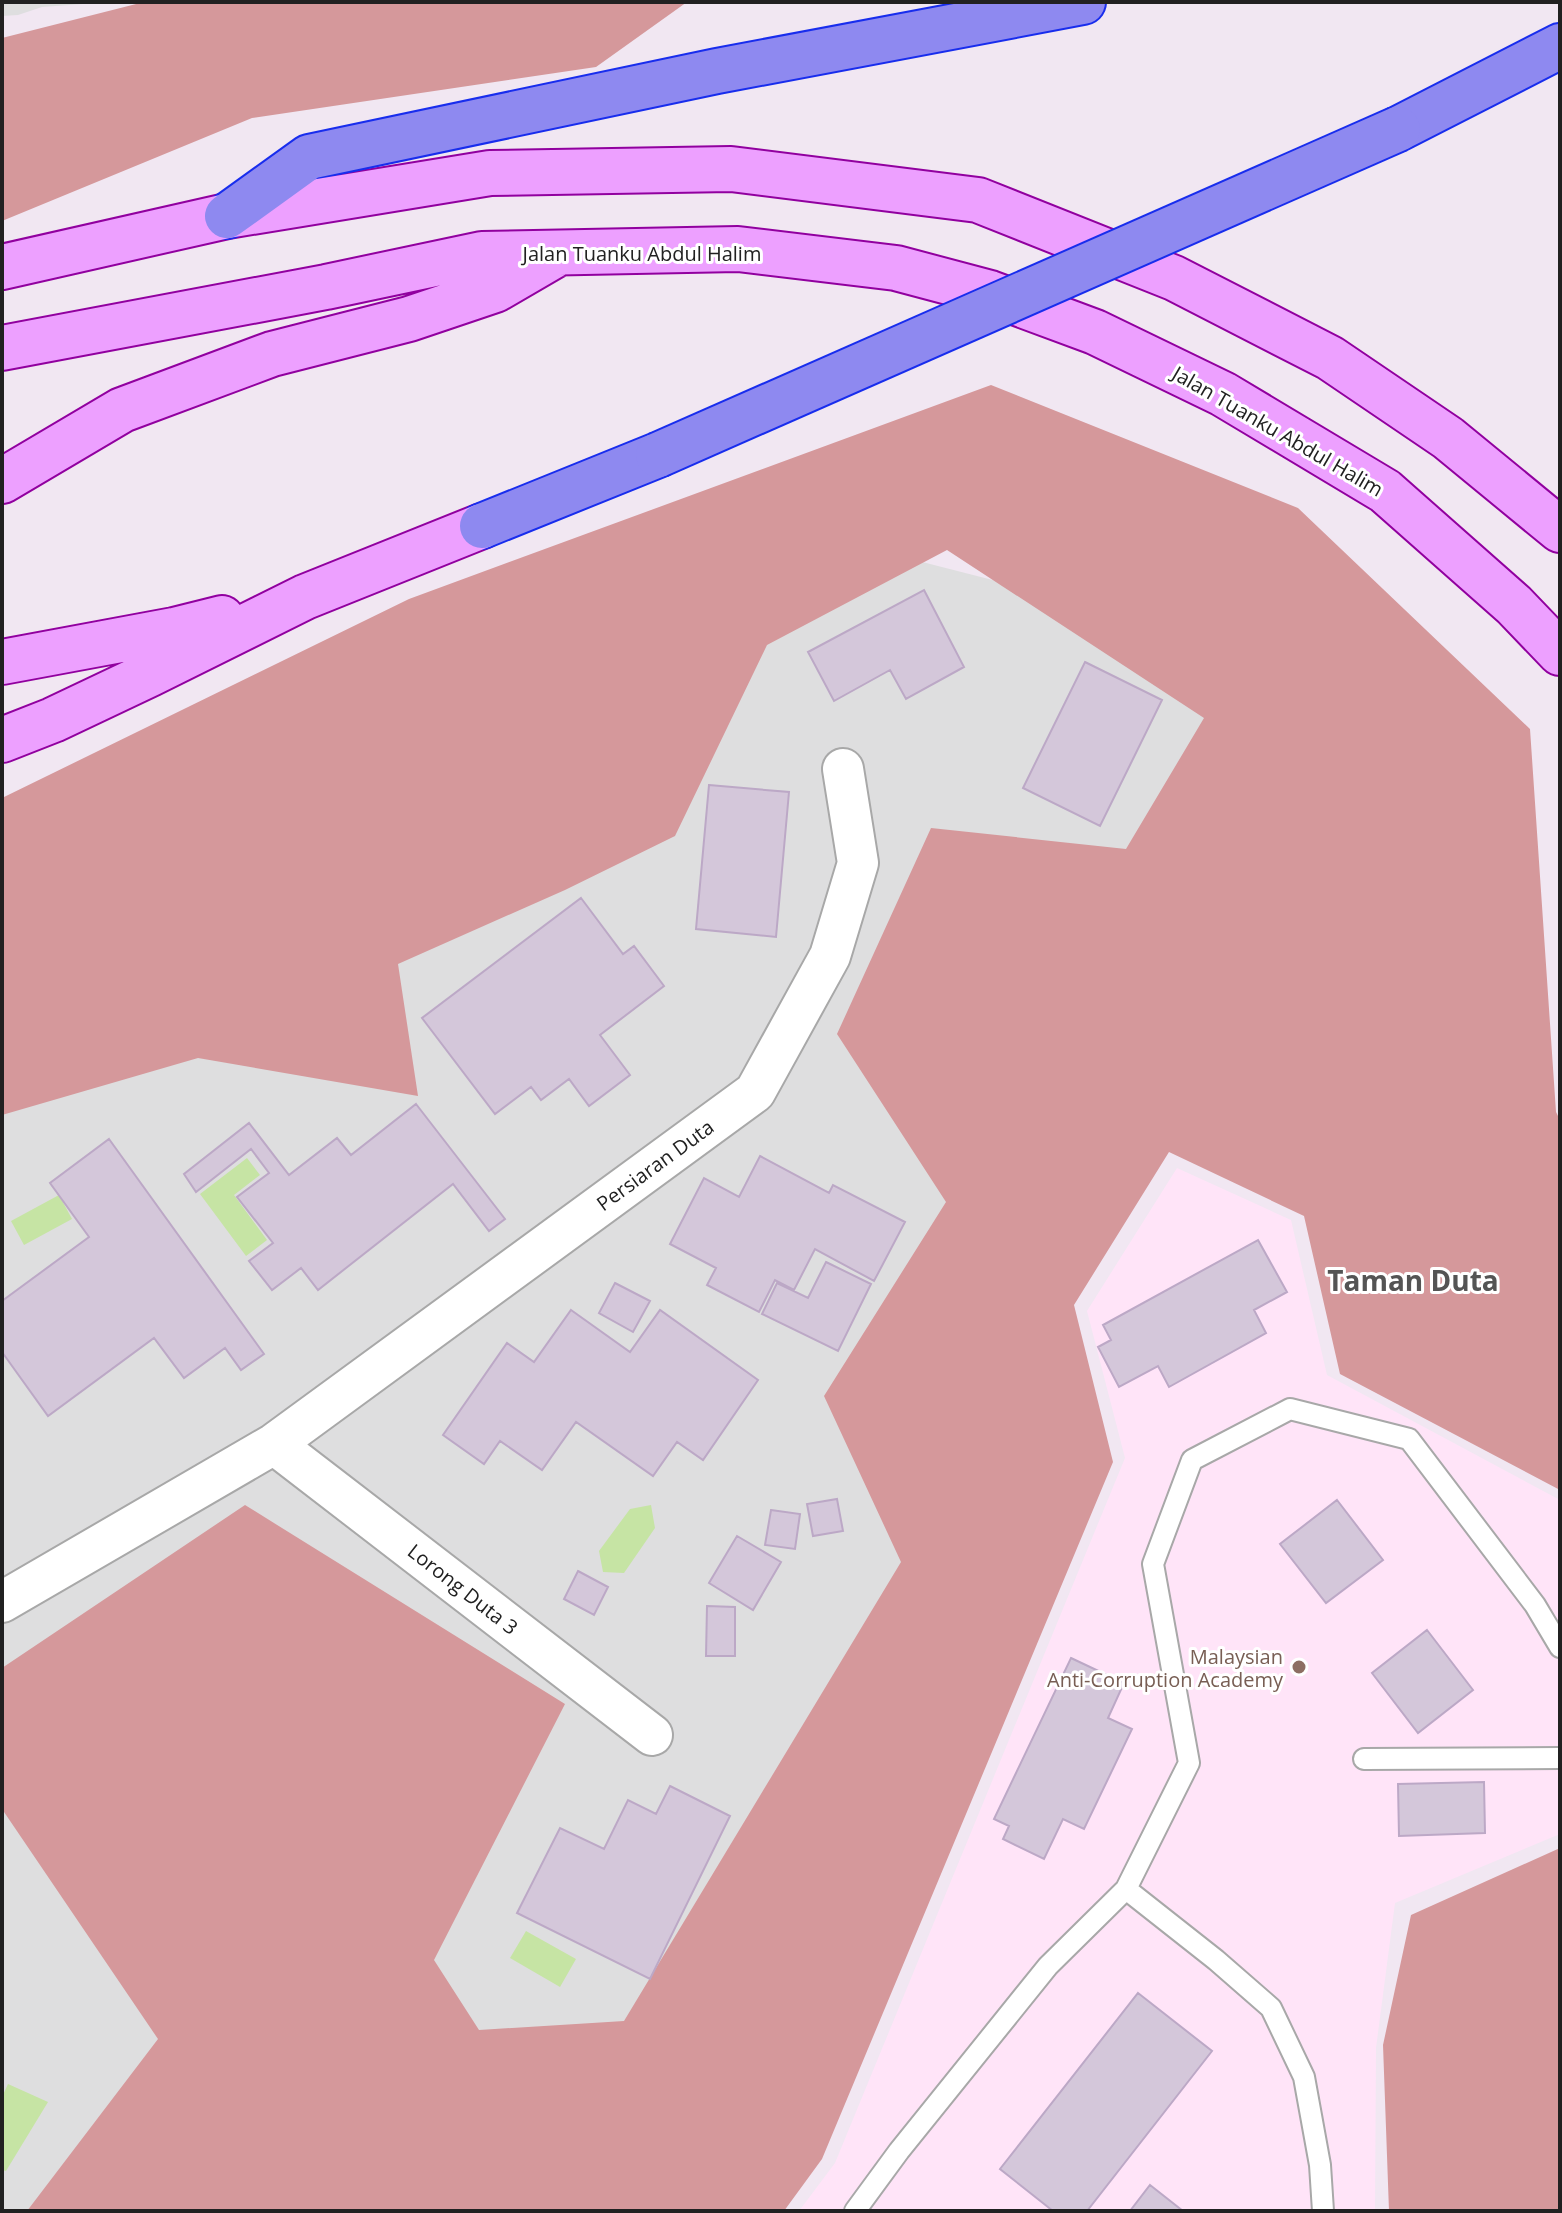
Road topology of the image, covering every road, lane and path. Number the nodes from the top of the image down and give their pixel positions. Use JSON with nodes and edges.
{"nodes":[{"id":1,"x":1083,"y":2,"type":"edge"},
{"id":2,"x":1560,"y":46,"type":"edge"},
{"id":3,"x":227,"y":216,"type":"junction"},
{"id":4,"x":563,"y":251,"type":"junction"},
{"id":5,"x":2,"y":267,"type":"edge"},
{"id":6,"x":2,"y":348,"type":"edge"},
{"id":7,"x":2,"y":481,"type":"edge"},
{"id":8,"x":482,"y":526,"type":"joint"},
{"id":9,"x":1560,"y":530,"type":"edge"},
{"id":10,"x":305,"y":597,"type":"junction"},
{"id":11,"x":1560,"y":653,"type":"edge"},
{"id":12,"x":2,"y":662,"type":"edge"},
{"id":13,"x":2,"y":740,"type":"edge"},
{"id":14,"x":843,"y":769,"type":"dead end"},
{"id":15,"x":274,"y":1444,"type":"junction"},
{"id":16,"x":2,"y":1602,"type":"edge"},
{"id":17,"x":1560,"y":1647,"type":"edge"},
{"id":18,"x":652,"y":1735,"type":"dead end"},
{"id":19,"x":1560,"y":1758,"type":"edge"},
{"id":20,"x":1364,"y":1759,"type":"dead end"},
{"id":21,"x":1126,"y":1889,"type":"junction"},
{"id":22,"x":855,"y":2211,"type":"edge"},
{"id":23,"x":1323,"y":2211,"type":"edge"}],
"edges":[{"from":1,"to":3,"type":"highway"},
{"from":2,"to":8,"type":"highway","bridge":true},
{"from":3,"to":5,"type":"main road"},
{"from":3,"to":9,"type":"main road"},
{"from":4,"to":6,"type":"main road","name":"Jalan Tuanku Abdul Halim"},
{"from":4,"to":7,"type":"main road"},
{"from":4,"to":11,"type":"main road","name":"Jalan Tuanku Abdul Halim"},
{"from":8,"to":10,"type":"main road"},
{"from":10,"to":12,"type":"main road"},
{"from":10,"to":13,"type":"main road"},
{"from":14,"to":15,"type":"street","name":"Persiaran Duta"},
{"from":15,"to":16,"type":"street","name":"Persiaran Duta"},
{"from":15,"to":18,"type":"street","name":"Lorong Duta 3"},
{"from":17,"to":21,"type":"lane"},
{"from":19,"to":20,"type":"lane"},
{"from":21,"to":22,"type":"lane"},
{"from":21,"to":23,"type":"lane"}]}
